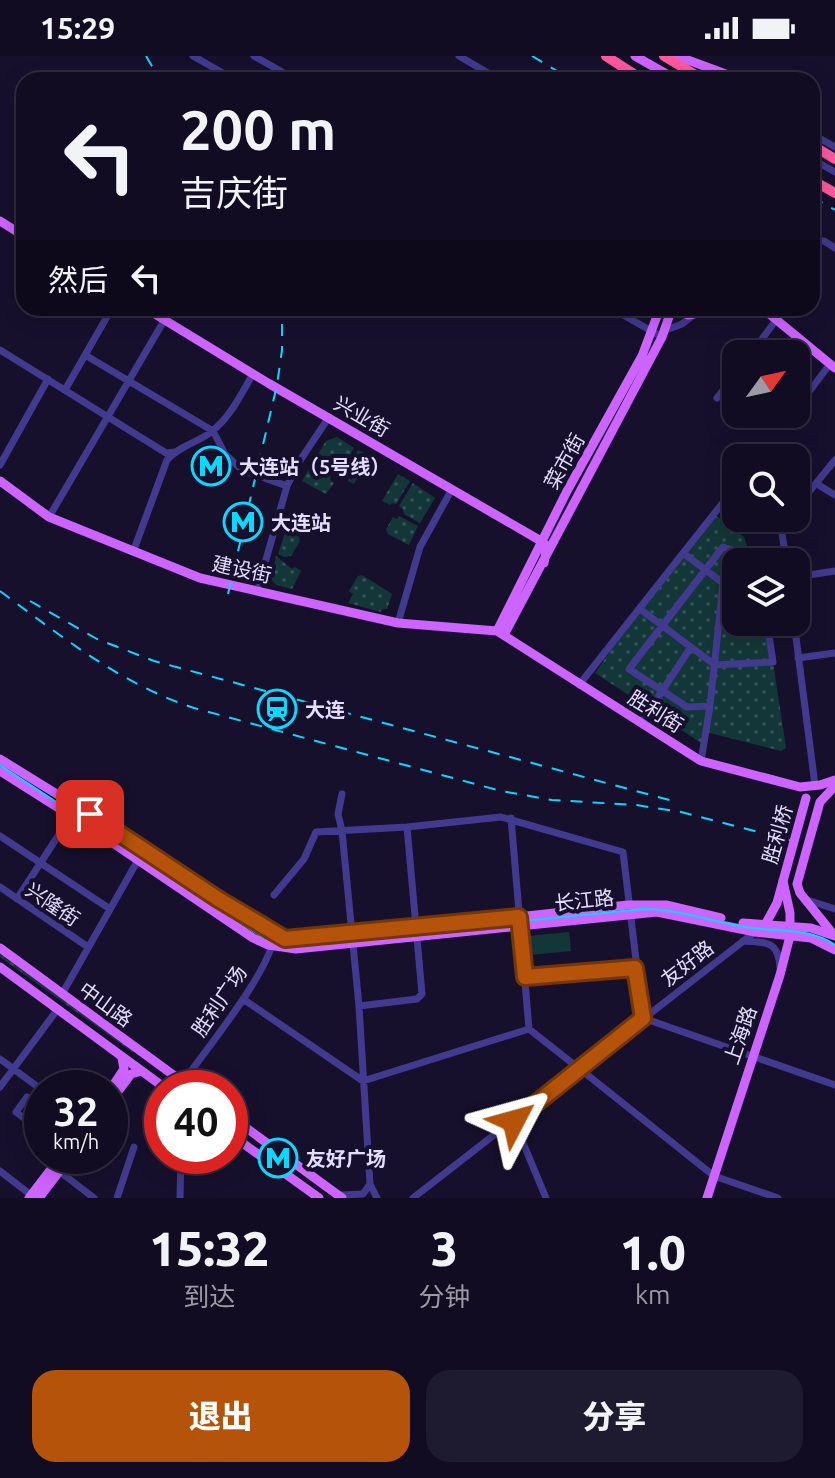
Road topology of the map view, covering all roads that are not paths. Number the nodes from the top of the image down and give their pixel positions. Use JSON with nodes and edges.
{"nodes":[{"id":1,"x":193,"y":56,"type":"edge"},
{"id":2,"x":254,"y":56,"type":"edge"},
{"id":3,"x":459,"y":56,"type":"edge"},
{"id":4,"x":606,"y":56,"type":"edge"},
{"id":5,"x":635,"y":56,"type":"edge"},
{"id":6,"x":664,"y":56,"type":"edge"},
{"id":7,"x":677,"y":56,"type":"edge"},
{"id":8,"x":221,"y":72,"type":"edge"},
{"id":9,"x":282,"y":72,"type":"edge"},
{"id":10,"x":486,"y":72,"type":"edge"},
{"id":11,"x":631,"y":72,"type":"edge"},
{"id":12,"x":662,"y":72,"type":"edge"},
{"id":13,"x":691,"y":72,"type":"edge"},
{"id":14,"x":719,"y":72,"type":"edge"},
{"id":15,"x":107,"y":316,"type":"edge"},
{"id":16,"x":160,"y":316,"type":"edge"},
{"id":17,"x":626,"y":316,"type":"edge"},
{"id":18,"x":660,"y":316,"type":"edge"},
{"id":19,"x":668,"y":316,"type":"edge"},
{"id":20,"x":690,"y":316,"type":"edge"},
{"id":21,"x":771,"y":316,"type":"edge"},
{"id":22,"x":165,"y":319,"type":"junction"},
{"id":23,"x":776,"y":320,"type":"junction"},
{"id":24,"x":659,"y":334,"type":"junction"},
{"id":25,"x":762,"y":340,"type":"edge"},
{"id":26,"x":0,"y":350,"type":"edge"},
{"id":27,"x":85,"y":355,"type":"junction"},
{"id":28,"x":832,"y":366,"type":"edge"},
{"id":29,"x":253,"y":374,"type":"junction"},
{"id":30,"x":48,"y":379,"type":"junction"},
{"id":31,"x":128,"y":381,"type":"junction"},
{"id":32,"x":811,"y":389,"type":"edge"},
{"id":33,"x":65,"y":390,"type":"junction"},
{"id":34,"x":722,"y":391,"type":"edge"},
{"id":35,"x":717,"y":398,"type":"dead end"},
{"id":36,"x":107,"y":415,"type":"junction"},
{"id":37,"x":329,"y":417,"type":"junction"},
{"id":38,"x":213,"y":431,"type":"junction"},
{"id":39,"x":175,"y":452,"type":"junction"},
{"id":40,"x":835,"y":460,"type":"edge"},
{"id":41,"x":0,"y":465,"type":"edge"},
{"id":42,"x":0,"y":481,"type":"edge"},
{"id":43,"x":817,"y":484,"type":"junction"},
{"id":44,"x":287,"y":486,"type":"junction"},
{"id":45,"x":452,"y":489,"type":"junction"},
{"id":46,"x":810,"y":492,"type":"edge"},
{"id":47,"x":835,"y":495,"type":"edge"},
{"id":48,"x":722,"y":504,"type":"edge"},
{"id":49,"x":49,"y":517,"type":"junction"},
{"id":50,"x":541,"y":541,"type":"junction"},
{"id":51,"x":722,"y":548,"type":"edge"},
{"id":52,"x":133,"y":552,"type":"junction"},
{"id":53,"x":683,"y":553,"type":"junction"},
{"id":54,"x":544,"y":563,"type":"junction"},
{"id":55,"x":705,"y":570,"type":"junction"},
{"id":56,"x":835,"y":571,"type":"edge"},
{"id":57,"x":810,"y":575,"type":"edge"},
{"id":58,"x":722,"y":582,"type":"edge"},
{"id":59,"x":257,"y":591,"type":"junction"},
{"id":60,"x":722,"y":593,"type":"edge"},
{"id":61,"x":640,"y":609,"type":"junction"},
{"id":62,"x":398,"y":623,"type":"junction"},
{"id":63,"x":662,"y":626,"type":"junction"},
{"id":64,"x":503,"y":632,"type":"junction"},
{"id":65,"x":769,"y":636,"type":"edge"},
{"id":66,"x":796,"y":636,"type":"edge"},
{"id":67,"x":691,"y":647,"type":"junction"},
{"id":68,"x":835,"y":653,"type":"edge"},
{"id":69,"x":798,"y":658,"type":"junction"},
{"id":70,"x":715,"y":665,"type":"junction"},
{"id":71,"x":581,"y":684,"type":"junction"},
{"id":72,"x":661,"y":692,"type":"junction"},
{"id":73,"x":710,"y":706,"type":"junction"},
{"id":74,"x":642,"y":721,"type":"junction"},
{"id":75,"x":702,"y":758,"type":"junction"},
{"id":76,"x":0,"y":759,"type":"edge"},
{"id":77,"x":0,"y":771,"type":"edge"},
{"id":78,"x":835,"y":783,"type":"edge"},
{"id":79,"x":813,"y":786,"type":"junction"},
{"id":80,"x":800,"y":787,"type":"junction"},
{"id":81,"x":342,"y":794,"type":"dead end"},
{"id":82,"x":820,"y":802,"type":"junction"},
{"id":83,"x":71,"y":816,"type":"junction"},
{"id":84,"x":511,"y":818,"type":"junction"},
{"id":85,"x":407,"y":827,"type":"junction"},
{"id":86,"x":342,"y":831,"type":"junction"},
{"id":87,"x":0,"y":836,"type":"edge"},
{"id":88,"x":138,"y":860,"type":"junction"},
{"id":89,"x":40,"y":863,"type":"junction"},
{"id":90,"x":783,"y":881,"type":"junction"},
{"id":91,"x":0,"y":887,"type":"edge"},
{"id":92,"x":274,"y":895,"type":"dead end"},
{"id":93,"x":17,"y":899,"type":"junction"},
{"id":94,"x":805,"y":899,"type":"junction"},
{"id":95,"x":110,"y":909,"type":"junction"},
{"id":96,"x":628,"y":909,"type":"junction"},
{"id":97,"x":835,"y":909,"type":"edge"},
{"id":98,"x":816,"y":912,"type":"junction"},
{"id":99,"x":790,"y":913,"type":"junction"},
{"id":100,"x":520,"y":921,"type":"junction"},
{"id":101,"x":765,"y":925,"type":"junction"},
{"id":102,"x":790,"y":931,"type":"junction"},
{"id":103,"x":416,"y":932,"type":"junction"},
{"id":104,"x":755,"y":932,"type":"junction"},
{"id":105,"x":274,"y":934,"type":"junction"},
{"id":106,"x":834,"y":935,"type":"edge"},
{"id":107,"x":352,"y":938,"type":"junction"},
{"id":108,"x":740,"y":941,"type":"junction"},
{"id":109,"x":294,"y":944,"type":"junction"},
{"id":110,"x":273,"y":946,"type":"junction"},
{"id":111,"x":88,"y":947,"type":"junction"},
{"id":112,"x":0,"y":948,"type":"edge"},
{"id":113,"x":835,"y":950,"type":"edge"},
{"id":114,"x":0,"y":967,"type":"edge"},
{"id":115,"x":635,"y":968,"type":"junction"},
{"id":116,"x":780,"y":975,"type":"junction"},
{"id":117,"x":525,"y":977,"type":"junction"},
{"id":118,"x":62,"y":994,"type":"junction"},
{"id":119,"x":243,"y":999,"type":"junction"},
{"id":120,"x":359,"y":1006,"type":"junction"},
{"id":121,"x":57,"y":1010,"type":"junction"},
{"id":122,"x":643,"y":1018,"type":"junction"},
{"id":123,"x":529,"y":1029,"type":"junction"},
{"id":124,"x":122,"y":1058,"type":"junction"},
{"id":125,"x":751,"y":1058,"type":"junction"},
{"id":126,"x":0,"y":1059,"type":"edge"},
{"id":127,"x":572,"y":1063,"type":"dead end"},
{"id":128,"x":14,"y":1069,"type":"junction"},
{"id":129,"x":123,"y":1070,"type":"edge"},
{"id":130,"x":166,"y":1070,"type":"edge"},
{"id":131,"x":197,"y":1070,"type":"edge"},
{"id":132,"x":142,"y":1071,"type":"joint"},
{"id":133,"x":585,"y":1073,"type":"dead end"},
{"id":134,"x":24,"y":1076,"type":"edge"},
{"id":135,"x":128,"y":1078,"type":"edge"},
{"id":136,"x":363,"y":1081,"type":"junction"},
{"id":137,"x":835,"y":1085,"type":"edge"},
{"id":138,"x":0,"y":1087,"type":"edge"},
{"id":139,"x":24,"y":1101,"type":"edge"},
{"id":140,"x":24,"y":1118,"type":"edge"},
{"id":141,"x":514,"y":1121,"type":"junction"},
{"id":142,"x":248,"y":1129,"type":"edge"},
{"id":143,"x":134,"y":1147,"type":"dead end"},
{"id":144,"x":248,"y":1147,"type":"edge"},
{"id":145,"x":0,"y":1171,"type":"edge"},
{"id":146,"x":49,"y":1174,"type":"edge"},
{"id":147,"x":56,"y":1174,"type":"edge"},
{"id":148,"x":63,"y":1174,"type":"edge"},
{"id":149,"x":181,"y":1174,"type":"edge"},
{"id":150,"x":714,"y":1176,"type":"junction"},
{"id":151,"x":370,"y":1184,"type":"junction"},
{"id":152,"x":33,"y":1197,"type":"edge"},
{"id":153,"x":345,"y":1197,"type":"edge"},
{"id":154,"x":94,"y":1198,"type":"edge"},
{"id":155,"x":117,"y":1198,"type":"edge"},
{"id":156,"x":180,"y":1198,"type":"edge"},
{"id":157,"x":319,"y":1198,"type":"edge"},
{"id":158,"x":377,"y":1198,"type":"edge"},
{"id":159,"x":413,"y":1198,"type":"edge"},
{"id":160,"x":546,"y":1198,"type":"edge"},
{"id":161,"x":707,"y":1198,"type":"edge"},
{"id":162,"x":778,"y":1198,"type":"edge"}],
"edges":[{"from":1,"to":8,"type":"street"},
{"from":2,"to":9,"type":"street"},
{"from":3,"to":10,"type":"street"},
{"from":4,"to":11,"type":"highway"},
{"from":5,"to":12,"type":"main road"},
{"from":6,"to":13,"type":"highway"},
{"from":7,"to":14,"type":"main road"},
{"from":15,"to":27,"type":"street"},
{"from":16,"to":22,"type":"main road","name":"兴业街"},
{"from":17,"to":24,"type":"street"},
{"from":18,"to":24,"type":"main road","name":"菜市街"},
{"from":19,"to":24,"type":"main road","name":"菜市街"},
{"from":20,"to":24,"type":"street"},
{"from":21,"to":23,"type":"main road"},
{"from":22,"to":29,"type":"main road","name":"兴业街"},
{"from":22,"to":31,"type":"street"},
{"from":23,"to":25,"type":"street"},
{"from":23,"to":28,"type":"main road"},
{"from":24,"to":50,"type":"main road","name":"菜市街"},
{"from":24,"to":54,"type":"main road"},
{"from":26,"to":30,"type":"street"},
{"from":27,"to":31,"type":"street"},
{"from":27,"to":33,"type":"street"},
{"from":28,"to":32,"type":"street"},
{"from":29,"to":37,"type":"main road","name":"兴业街"},
{"from":29,"to":38,"type":"street"},
{"from":30,"to":33,"type":"street"},
{"from":30,"to":41,"type":"street"},
{"from":31,"to":36,"type":"street"},
{"from":31,"to":38,"type":"street"},
{"from":33,"to":36,"type":"street"},
{"from":34,"to":35,"type":"street"},
{"from":36,"to":39,"type":"street"},
{"from":36,"to":49,"type":"street"},
{"from":37,"to":44,"type":"street"},
{"from":37,"to":45,"type":"main road","name":"兴业街"},
{"from":38,"to":39,"type":"street"},
{"from":38,"to":44,"type":"street"},
{"from":39,"to":52,"type":"street"},
{"from":40,"to":43,"type":"street"},
{"from":42,"to":49,"type":"main road","name":"建设街"},
{"from":43,"to":46,"type":"street"},
{"from":43,"to":47,"type":"street"},
{"from":44,"to":59,"type":"street"},
{"from":45,"to":50,"type":"main road","name":"兴业街"},
{"from":45,"to":62,"type":"street"},
{"from":48,"to":53,"type":"street"},
{"from":49,"to":52,"type":"main road","name":"建设街"},
{"from":50,"to":54,"type":"main road"},
{"from":50,"to":64,"type":"main road","name":"菜市街"},
{"from":51,"to":55,"type":"street"},
{"from":52,"to":59,"type":"main road","name":"建设街"},
{"from":53,"to":55,"type":"street"},
{"from":53,"to":61,"type":"street"},
{"from":54,"to":64,"type":"main road"},
{"from":55,"to":58,"type":"street"},
{"from":55,"to":63,"type":"street"},
{"from":56,"to":57,"type":"street"},
{"from":59,"to":62,"type":"main road","name":"建设街"},
{"from":60,"to":70,"type":"street"},
{"from":61,"to":63,"type":"street"},
{"from":61,"to":71,"type":"street"},
{"from":62,"to":64,"type":"main road","name":"建设街"},
{"from":63,"to":67,"type":"street"},
{"from":63,"to":72,"type":"street"},
{"from":64,"to":71,"type":"main road","name":"胜利街"},
{"from":65,"to":70,"type":"street"},
{"from":66,"to":69,"type":"street"},
{"from":67,"to":70,"type":"street"},
{"from":67,"to":72,"type":"street"},
{"from":68,"to":69,"type":"street"},
{"from":69,"to":79,"type":"street"},
{"from":70,"to":73,"type":"street"},
{"from":71,"to":74,"type":"main road","name":"胜利街"},
{"from":72,"to":73,"type":"street"},
{"from":72,"to":74,"type":"street"},
{"from":73,"to":75,"type":"street"},
{"from":74,"to":75,"type":"main road","name":"胜利街"},
{"from":75,"to":79,"type":"main road","name":"胜利街"},
{"from":75,"to":80,"type":"main road","name":"胜利街"},
{"from":76,"to":105,"type":"main road","name":"长江路"},
{"from":77,"to":83,"type":"main road","name":"长江路"},
{"from":78,"to":79,"type":"main road"},
{"from":78,"to":82,"type":"main road"},
{"from":79,"to":80,"type":"main road","name":"胜利街"},
{"from":79,"to":82,"type":"main road"},
{"from":80,"to":90,"type":"main road","name":"胜利桥","bridge":true},
{"from":81,"to":86,"type":"street"},
{"from":82,"to":94,"type":"main road","name":"胜利桥"},
{"from":83,"to":88,"type":"main road","name":"长江路"},
{"from":83,"to":89,"type":"street"},
{"from":84,"to":85,"type":"street"},
{"from":84,"to":96,"type":"street"},
{"from":84,"to":100,"type":"street"},
{"from":85,"to":86,"type":"street"},
{"from":85,"to":103,"type":"street"},
{"from":86,"to":92,"type":"street"},
{"from":86,"to":107,"type":"street"},
{"from":87,"to":89,"type":"street"},
{"from":88,"to":95,"type":"street"},
{"from":88,"to":110,"type":"main road","name":"长江路"},
{"from":89,"to":93,"type":"street"},
{"from":89,"to":95,"type":"street"},
{"from":90,"to":99,"type":"main road","name":"上海路"},
{"from":90,"to":101,"type":"main road","name":"胜利桥"},
{"from":91,"to":93,"type":"street","name":"兴隆街"},
{"from":93,"to":111,"type":"street","name":"兴隆街"},
{"from":94,"to":97,"type":"street"},
{"from":94,"to":98,"type":"main road"},
{"from":95,"to":111,"type":"street"},
{"from":96,"to":100,"type":"main road","name":"长江路"},
{"from":96,"to":101,"type":"main road","name":"长江路"},
{"from":96,"to":104,"type":"main road","name":"长江路"},
{"from":96,"to":115,"type":"street"},
{"from":98,"to":99,"type":"main road"},
{"from":98,"to":106,"type":"main road"},
{"from":99,"to":102,"type":"main road","name":"上海路"},
{"from":100,"to":103,"type":"main road","name":"长江路"},
{"from":100,"to":117,"type":"street"},
{"from":101,"to":102,"type":"main road","name":"长江路"},
{"from":101,"to":104,"type":"main road"},
{"from":102,"to":104,"type":"main road","name":"长江路"},
{"from":102,"to":106,"type":"main road","name":"长江路"},
{"from":102,"to":113,"type":"main road","name":"长江路"},
{"from":102,"to":116,"type":"main road","name":"上海路"},
{"from":103,"to":107,"type":"main road","name":"长江路"},
{"from":103,"to":120,"type":"street"},
{"from":104,"to":108,"type":"street","name":"友好路"},
{"from":105,"to":109,"type":"main road","name":"长江路"},
{"from":105,"to":110,"type":"street","name":"胜利广场"},
{"from":107,"to":109,"type":"main road","name":"长江路"},
{"from":107,"to":120,"type":"street"},
{"from":108,"to":116,"type":"street"},
{"from":108,"to":122,"type":"street","name":"友好路"},
{"from":109,"to":110,"type":"main road","name":"长江路"},
{"from":110,"to":119,"type":"street","name":"胜利广场"},
{"from":111,"to":118,"type":"street"},
{"from":112,"to":118,"type":"main road","name":"中山路"},
{"from":114,"to":121,"type":"main road","name":"中山路"},
{"from":115,"to":117,"type":"street"},
{"from":115,"to":122,"type":"street"},
{"from":116,"to":125,"type":"main road","name":"上海路"},
{"from":117,"to":123,"type":"street"},
{"from":118,"to":130,"type":"main road","name":"中山路"},
{"from":119,"to":131,"type":"street","name":"胜利广场"},
{"from":119,"to":136,"type":"street"},
{"from":120,"to":136,"type":"street"},
{"from":121,"to":124,"type":"main road","name":"中山路"},
{"from":121,"to":128,"type":"street"},
{"from":122,"to":125,"type":"street"},
{"from":122,"to":141,"type":"street","name":"友好路"},
{"from":123,"to":127,"type":"street"},
{"from":123,"to":136,"type":"street"},
{"from":124,"to":129,"type":"main road"},
{"from":124,"to":132,"type":"main road","name":"中山路"},
{"from":125,"to":137,"type":"street"},
{"from":125,"to":150,"type":"main road","name":"上海路"},
{"from":126,"to":128,"type":"street"},
{"from":128,"to":134,"type":"street"},
{"from":128,"to":138,"type":"street"},
{"from":132,"to":135,"type":"main road"},
{"from":133,"to":150,"type":"street"},
{"from":136,"to":151,"type":"street"},
{"from":139,"to":140,"type":"street"},
{"from":141,"to":159,"type":"street","name":"友好路"},
{"from":141,"to":160,"type":"street"},
{"from":142,"to":153,"type":"main road"},
{"from":143,"to":155,"type":"street"},
{"from":144,"to":157,"type":"main road"},
{"from":145,"to":152,"type":"street"},
{"from":146,"to":152,"type":"main road"},
{"from":147,"to":152,"type":"main road"},
{"from":148,"to":154,"type":"street"},
{"from":149,"to":156,"type":"street"},
{"from":150,"to":161,"type":"main road","name":"上海路"},
{"from":150,"to":162,"type":"street"},
{"from":151,"to":153,"type":"street"},
{"from":151,"to":158,"type":"street"}]}
